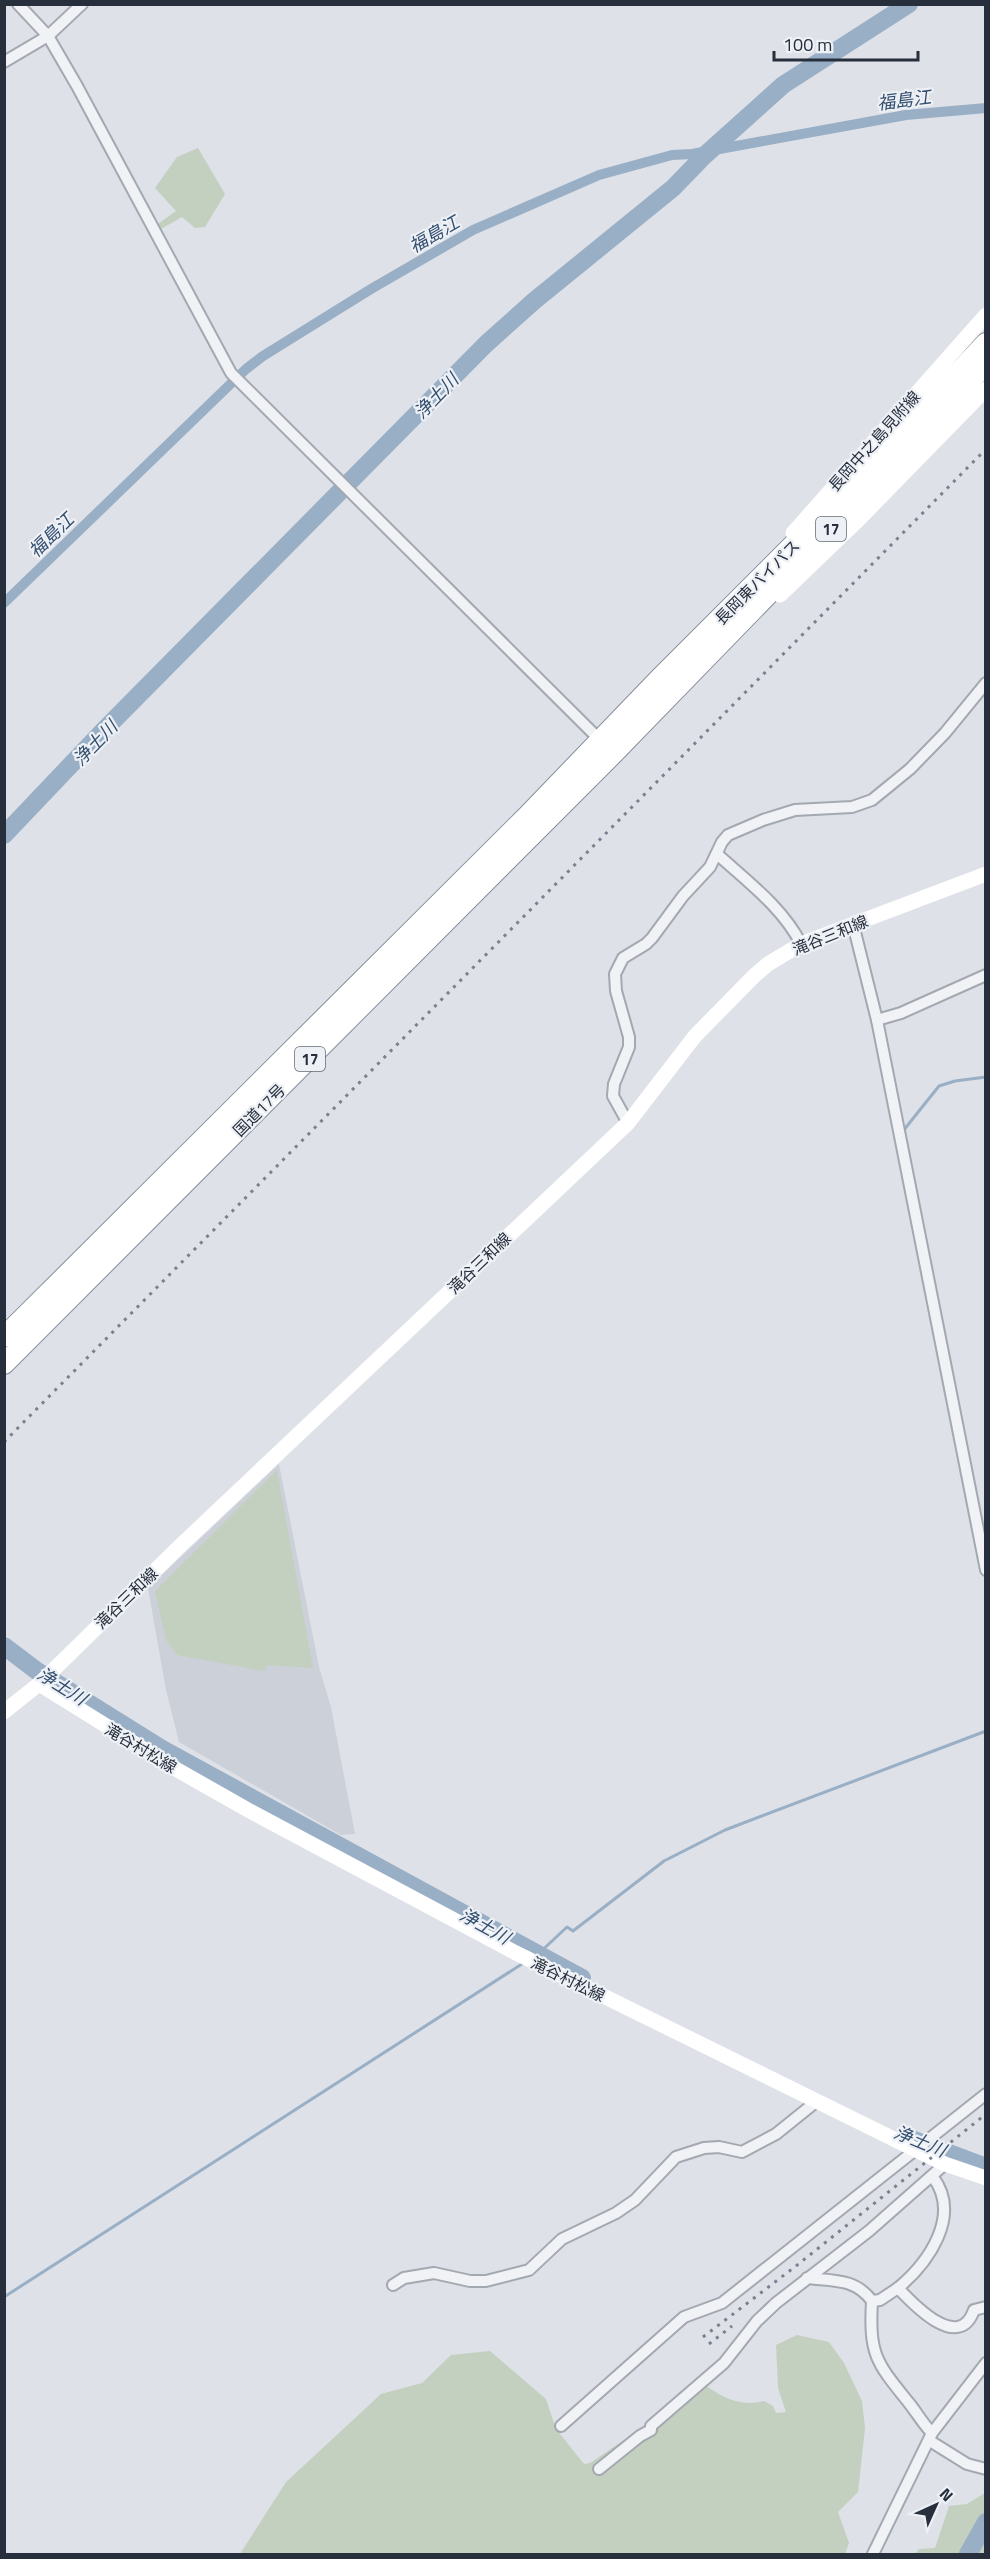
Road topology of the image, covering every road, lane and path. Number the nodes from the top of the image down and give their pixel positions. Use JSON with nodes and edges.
{"nodes":[{"id":1,"x":18,"y":4,"type":"edge"},
{"id":2,"x":82,"y":4,"type":"edge"},
{"id":3,"x":48,"y":36,"type":"junction"},
{"id":4,"x":4,"y":62,"type":"edge"},
{"id":5,"x":986,"y":315,"type":"edge"},
{"id":6,"x":986,"y":343,"type":"edge"},
{"id":7,"x":986,"y":364,"type":"edge"},
{"id":8,"x":986,"y":389,"type":"edge"},
{"id":9,"x":941,"y":403,"type":"junction"},
{"id":10,"x":717,"y":622,"type":"junction"},
{"id":11,"x":714,"y":649,"type":"junction"},
{"id":12,"x":986,"y":683,"type":"edge"},
{"id":13,"x":607,"y":746,"type":"junction"},
{"id":14,"x":717,"y":854,"type":"junction"},
{"id":15,"x":986,"y":874,"type":"edge"},
{"id":16,"x":853,"y":924,"type":"junction"},
{"id":17,"x":801,"y":944,"type":"junction"},
{"id":18,"x":986,"y":975,"type":"edge"},
{"id":19,"x":877,"y":1020,"type":"junction"},
{"id":20,"x":628,"y":1123,"type":"junction"},
{"id":21,"x":4,"y":1337,"type":"edge"},
{"id":22,"x":4,"y":1364,"type":"edge"},
{"id":23,"x":986,"y":1570,"type":"edge"},
{"id":24,"x":39,"y":1684,"type":"junction"},
{"id":25,"x":7,"y":1705,"type":"edge"},
{"id":26,"x":986,"y":2094,"type":"edge"},
{"id":27,"x":817,"y":2101,"type":"junction"},
{"id":28,"x":914,"y":2150,"type":"junction"},
{"id":29,"x":945,"y":2164,"type":"junction"},
{"id":30,"x":933,"y":2177,"type":"junction"},
{"id":31,"x":986,"y":2178,"type":"edge"},
{"id":32,"x":807,"y":2278,"type":"junction"},
{"id":33,"x":393,"y":2285,"type":"dead end"},
{"id":34,"x":898,"y":2288,"type":"junction"},
{"id":35,"x":872,"y":2301,"type":"junction"},
{"id":36,"x":986,"y":2307,"type":"edge"},
{"id":37,"x":986,"y":2363,"type":"edge"},
{"id":38,"x":561,"y":2426,"type":"dead end"},
{"id":39,"x":931,"y":2437,"type":"junction"},
{"id":40,"x":599,"y":2469,"type":"dead end"},
{"id":41,"x":986,"y":2469,"type":"edge"},
{"id":42,"x":873,"y":2554,"type":"edge"}],
"edges":[{"from":1,"to":3,"type":"street"},
{"from":2,"to":3,"type":"street"},
{"from":3,"to":4,"type":"street"},
{"from":3,"to":13,"type":"street"},
{"from":5,"to":10,"type":"main road","name":"長岡中之島見附線"},
{"from":6,"to":9,"type":"highway","name":"長岡東バイパス","number":"17"},
{"from":7,"to":9,"type":"highway","name":"長岡東バイパス","number":"17"},
{"from":8,"to":11,"type":"main road"},
{"from":9,"to":10,"type":"highway","name":"長岡東バイパス","number":"17"},
{"from":9,"to":11,"type":"highway","name":"長岡東バイパス","number":"17"},
{"from":10,"to":13,"type":"highway","name":"長岡東バイパス","number":"17"},
{"from":11,"to":13,"type":"highway","name":"長岡東バイパス","number":"17"},
{"from":12,"to":14,"type":"street"},
{"from":13,"to":21,"type":"highway","name":"国道17号","number":"17"},
{"from":13,"to":22,"type":"highway","name":"国道17号","number":"17"},
{"from":14,"to":17,"type":"street"},
{"from":14,"to":20,"type":"street"},
{"from":15,"to":16,"type":"main road","name":"滝谷三和線"},
{"from":16,"to":17,"type":"main road","name":"滝谷三和線"},
{"from":16,"to":19,"type":"street"},
{"from":17,"to":20,"type":"main road","name":"滝谷三和線"},
{"from":18,"to":19,"type":"street"},
{"from":19,"to":23,"type":"street"},
{"from":20,"to":24,"type":"main road","name":"滝谷三和線"},
{"from":24,"to":25,"type":"main road","name":"滝谷三和線"},
{"from":24,"to":27,"type":"main road","name":"滝谷村松線"},
{"from":26,"to":28,"type":"street"},
{"from":27,"to":28,"type":"main road","name":"滝谷村松線"},
{"from":27,"to":33,"type":"street"},
{"from":28,"to":29,"type":"main road","name":"滝谷村松線"},
{"from":28,"to":38,"type":"street"},
{"from":29,"to":30,"type":"street"},
{"from":29,"to":31,"type":"main road","name":"滝谷村松線"},
{"from":30,"to":32,"type":"street"},
{"from":30,"to":34,"type":"street"},
{"from":32,"to":35,"type":"street"},
{"from":32,"to":40,"type":"street"},
{"from":34,"to":35,"type":"street"},
{"from":34,"to":36,"type":"street"},
{"from":35,"to":39,"type":"street"},
{"from":37,"to":39,"type":"street"},
{"from":39,"to":41,"type":"street"},
{"from":39,"to":42,"type":"street"}]}
